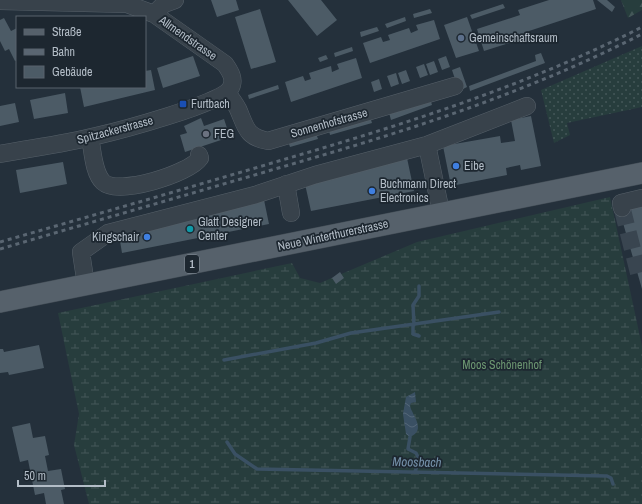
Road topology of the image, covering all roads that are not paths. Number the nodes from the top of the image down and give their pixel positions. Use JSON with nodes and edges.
{"nodes":[{"id":1,"x":175,"y":0,"type":"edge"},
{"id":2,"x":0,"y":1,"type":"edge"},
{"id":3,"x":127,"y":2,"type":"edge"},
{"id":4,"x":154,"y":14,"type":"junction"},
{"id":5,"x":455,"y":86,"type":"dead end"},
{"id":6,"x":227,"y":93,"type":"junction"},
{"id":7,"x":527,"y":106,"type":"dead end"},
{"id":8,"x":90,"y":138,"type":"junction"},
{"id":9,"x":427,"y":145,"type":"junction"},
{"id":10,"x":0,"y":154,"type":"edge"},
{"id":11,"x":199,"y":155,"type":"dead end"},
{"id":12,"x":642,"y":173,"type":"edge"},
{"id":13,"x":286,"y":184,"type":"junction"},
{"id":14,"x":642,"y":198,"type":"edge"},
{"id":15,"x":622,"y":208,"type":"dead end"},
{"id":16,"x":441,"y":212,"type":"junction"},
{"id":17,"x":291,"y":213,"type":"dead end"},
{"id":18,"x":86,"y":285,"type":"junction"},
{"id":19,"x":0,"y":302,"type":"edge"}],
"edges":[{"from":1,"to":4,"type":"street"},
{"from":2,"to":3,"type":"street","name":"Allmendstrasse"},
{"from":3,"to":4,"type":"street","name":"Allmendstrasse"},
{"from":4,"to":6,"type":"street","name":"Allmendstrasse"},
{"from":5,"to":6,"type":"street","name":"Sonnenhofstrasse"},
{"from":6,"to":8,"type":"street","name":"Spitzackerstrasse"},
{"from":7,"to":9,"type":"street"},
{"from":8,"to":10,"type":"street","name":"Spitzackerstrasse"},
{"from":8,"to":11,"type":"street"},
{"from":9,"to":13,"type":"street"},
{"from":9,"to":16,"type":"street"},
{"from":12,"to":16,"type":"main road","name":"Neue Winterthurerstrasse","number":"1"},
{"from":13,"to":17,"type":"street"},
{"from":13,"to":18,"type":"street"},
{"from":14,"to":15,"type":"street"},
{"from":16,"to":18,"type":"main road","name":"Neue Winterthurerstrasse","number":"1"},
{"from":18,"to":19,"type":"main road","name":"Neue Winterthurerstrasse","number":"1"}]}
